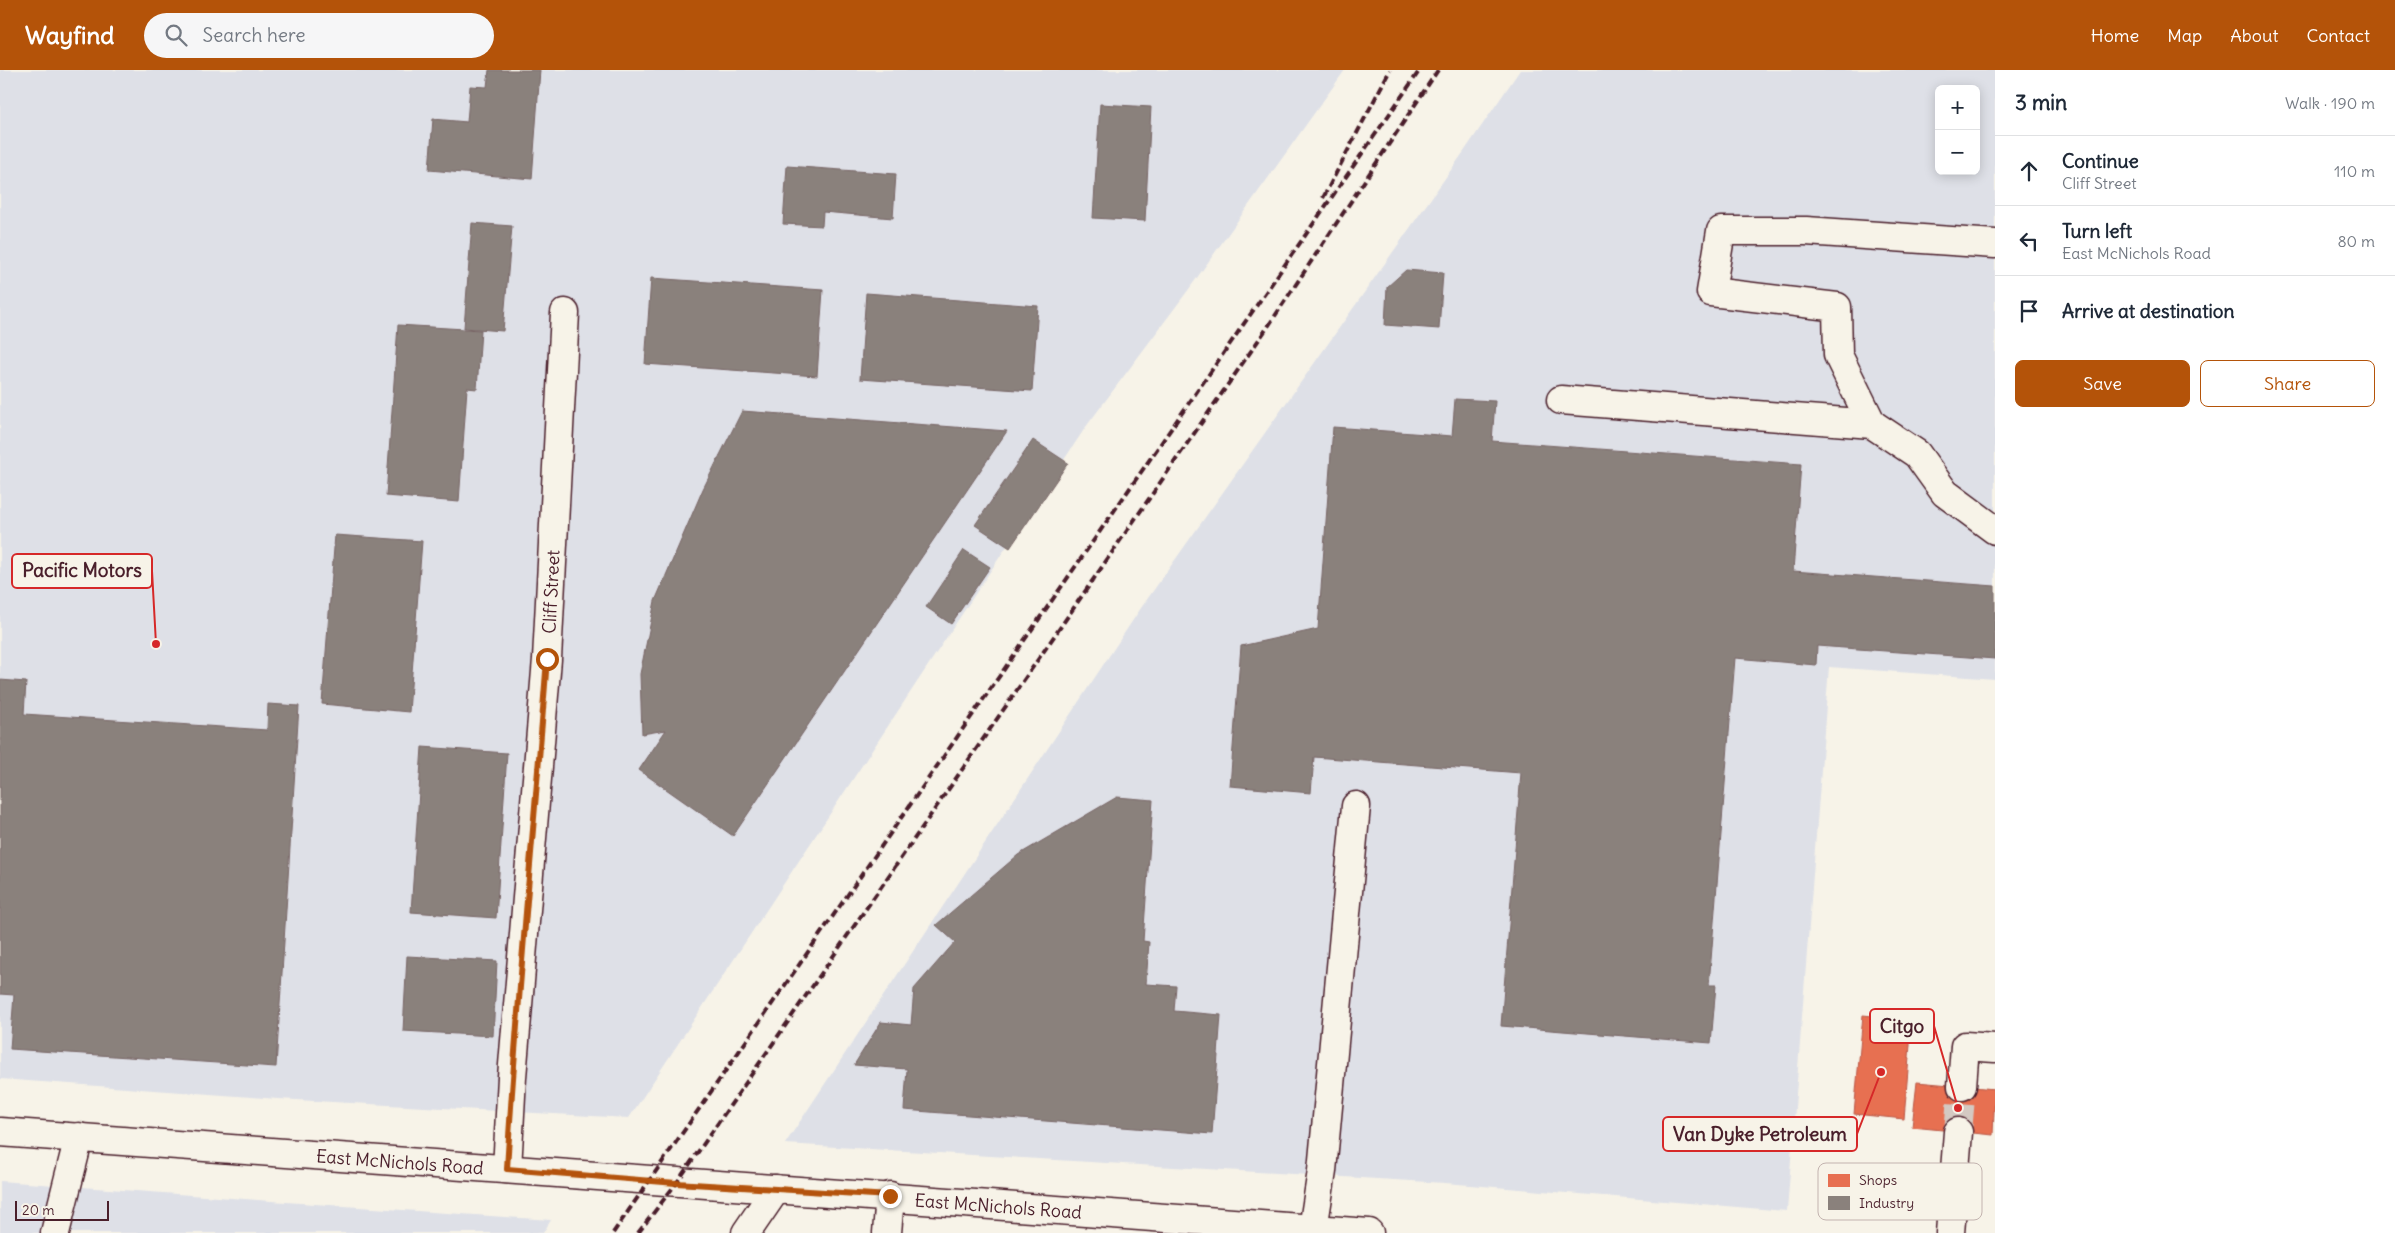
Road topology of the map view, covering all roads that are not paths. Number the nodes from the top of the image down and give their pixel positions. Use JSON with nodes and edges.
{"nodes":[{"id":1,"x":1995,"y":244,"type":"edge"},
{"id":2,"x":565,"y":313,"type":"dead end"},
{"id":3,"x":1561,"y":400,"type":"dead end"},
{"id":4,"x":1872,"y":424,"type":"junction"},
{"id":5,"x":1995,"y":530,"type":"edge"},
{"id":6,"x":1356,"y":806,"type":"dead end"},
{"id":7,"x":1995,"y":1048,"type":"edge"},
{"id":8,"x":1962,"y":1086,"type":"tunnel mouth"},
{"id":9,"x":0,"y":1132,"type":"edge"},
{"id":10,"x":1958,"y":1132,"type":"tunnel mouth"},
{"id":11,"x":79,"y":1137,"type":"junction"},
{"id":12,"x":1956,"y":1163,"type":"edge"},
{"id":13,"x":507,"y":1169,"type":"junction"},
{"id":14,"x":776,"y":1189,"type":"junction"},
{"id":15,"x":890,"y":1196,"type":"junction"},
{"id":16,"x":1951,"y":1220,"type":"edge"},
{"id":17,"x":1313,"y":1229,"type":"junction"},
{"id":18,"x":55,"y":1233,"type":"edge"},
{"id":19,"x":746,"y":1233,"type":"edge"},
{"id":20,"x":887,"y":1233,"type":"edge"},
{"id":21,"x":1369,"y":1233,"type":"edge"},
{"id":22,"x":1950,"y":1233,"type":"edge"}],
"edges":[{"from":1,"to":4,"type":"main road"},
{"from":2,"to":13,"type":"main road","name":"Cliff Street"},
{"from":3,"to":4,"type":"main road"},
{"from":4,"to":5,"type":"main road"},
{"from":6,"to":17,"type":"main road"},
{"from":7,"to":8,"type":"main road"},
{"from":9,"to":11,"type":"main road","name":"East McNichols Road"},
{"from":10,"to":12,"type":"main road"},
{"from":11,"to":13,"type":"main road","name":"East McNichols Road"},
{"from":11,"to":18,"type":"main road"},
{"from":13,"to":14,"type":"main road","name":"East McNichols Road"},
{"from":14,"to":15,"type":"main road","name":"East McNichols Road"},
{"from":14,"to":19,"type":"main road"},
{"from":15,"to":17,"type":"main road","name":"East McNichols Road"},
{"from":15,"to":20,"type":"main road"},
{"from":16,"to":22,"type":"main road"},
{"from":17,"to":21,"type":"main road","name":"East McNichols Road"}]}
